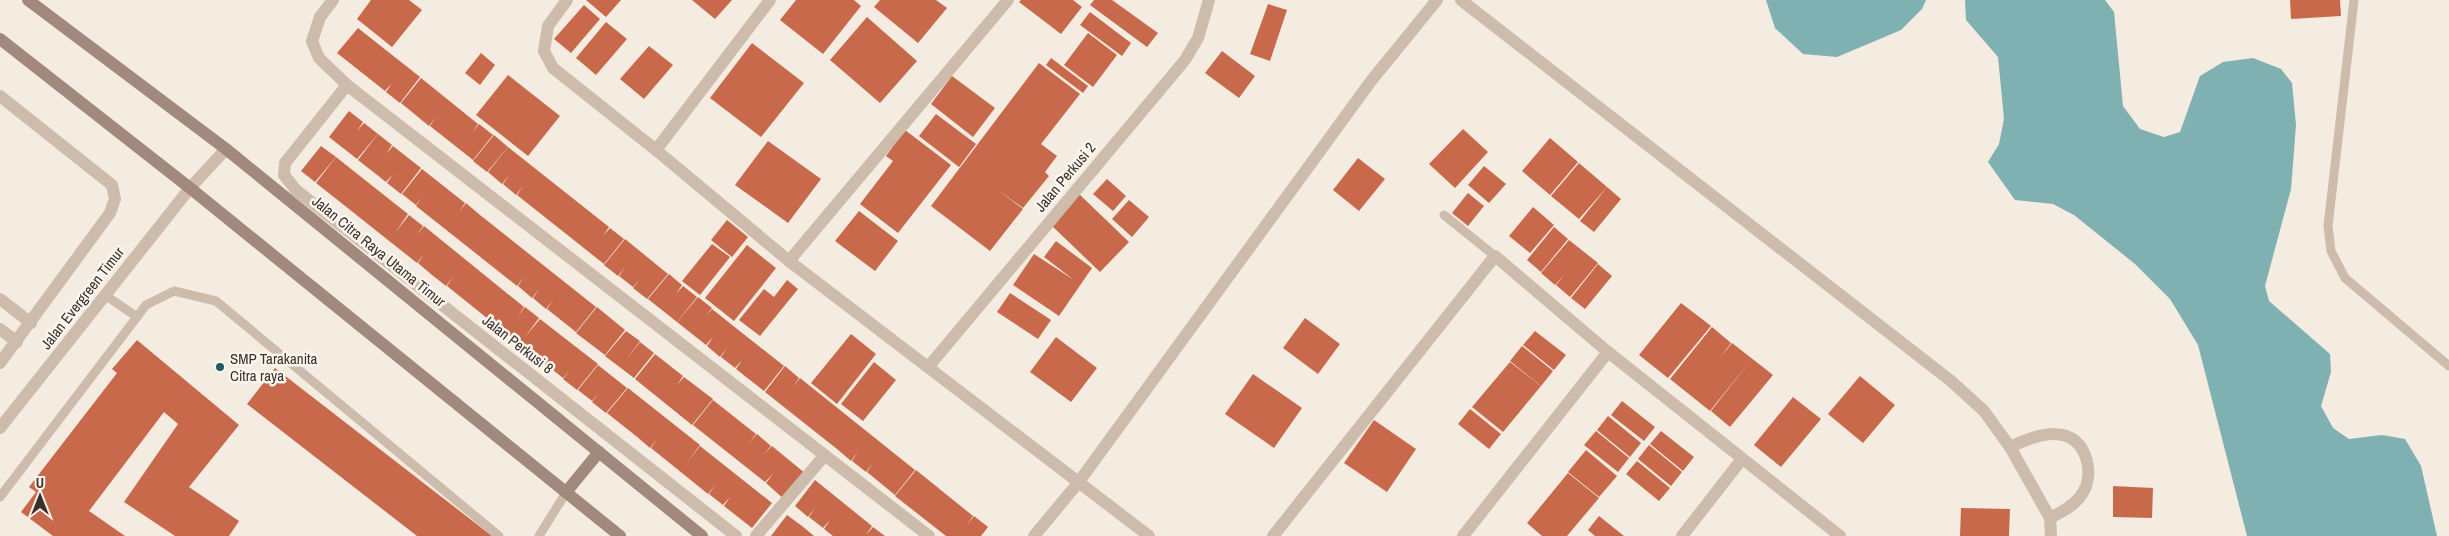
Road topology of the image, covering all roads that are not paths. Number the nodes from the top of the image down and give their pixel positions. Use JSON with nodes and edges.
{"nodes":[{"id":1,"x":28,"y":0,"type":"edge"},
{"id":2,"x":333,"y":0,"type":"edge"},
{"id":3,"x":566,"y":0,"type":"edge"},
{"id":4,"x":770,"y":0,"type":"edge"},
{"id":5,"x":1008,"y":0,"type":"edge"},
{"id":6,"x":1209,"y":0,"type":"edge"},
{"id":7,"x":1437,"y":0,"type":"edge"},
{"id":8,"x":1461,"y":0,"type":"edge"},
{"id":9,"x":2354,"y":0,"type":"edge"},
{"id":10,"x":0,"y":39,"type":"edge"},
{"id":11,"x":347,"y":85,"type":"junction"},
{"id":12,"x":0,"y":96,"type":"edge"},
{"id":13,"x":226,"y":149,"type":"junction"},
{"id":14,"x":656,"y":150,"type":"junction"},
{"id":15,"x":190,"y":188,"type":"junction"},
{"id":16,"x":1444,"y":215,"type":"dead end"},
{"id":17,"x":1495,"y":256,"type":"junction"},
{"id":18,"x":789,"y":262,"type":"junction"},
{"id":19,"x":105,"y":295,"type":"junction"},
{"id":20,"x":0,"y":299,"type":"edge"},
{"id":21,"x":137,"y":317,"type":"junction"},
{"id":22,"x":31,"y":323,"type":"junction"},
{"id":23,"x":0,"y":329,"type":"edge"},
{"id":24,"x":17,"y":342,"type":"junction"},
{"id":25,"x":1608,"y":352,"type":"junction"},
{"id":26,"x":0,"y":363,"type":"edge"},
{"id":27,"x":929,"y":366,"type":"junction"},
{"id":28,"x":2449,"y":366,"type":"edge"},
{"id":29,"x":0,"y":428,"type":"edge"},
{"id":30,"x":2010,"y":447,"type":"junction"},
{"id":31,"x":599,"y":452,"type":"junction"},
{"id":32,"x":825,"y":456,"type":"junction"},
{"id":33,"x":1742,"y":460,"type":"junction"},
{"id":34,"x":1078,"y":483,"type":"junction"},
{"id":35,"x":567,"y":491,"type":"junction"},
{"id":36,"x":0,"y":498,"type":"edge"},
{"id":37,"x":2050,"y":518,"type":"junction"},
{"id":38,"x":612,"y":534,"type":"edge"},
{"id":39,"x":499,"y":536,"type":"edge"},
{"id":40,"x":538,"y":536,"type":"edge"},
{"id":41,"x":702,"y":536,"type":"edge"},
{"id":42,"x":736,"y":536,"type":"edge"},
{"id":43,"x":756,"y":536,"type":"edge"},
{"id":44,"x":929,"y":536,"type":"edge"},
{"id":45,"x":1034,"y":536,"type":"edge"},
{"id":46,"x":1149,"y":536,"type":"edge"},
{"id":47,"x":1273,"y":536,"type":"edge"},
{"id":48,"x":1463,"y":536,"type":"edge"},
{"id":49,"x":1682,"y":536,"type":"edge"},
{"id":50,"x":1840,"y":536,"type":"edge"},
{"id":51,"x":2051,"y":536,"type":"edge"}],
"edges":[{"from":1,"to":13,"type":"main road","name":"Jalan Citra Raya Utama Timur"},
{"from":2,"to":11,"type":"street"},
{"from":3,"to":14,"type":"street"},
{"from":4,"to":14,"type":"street"},
{"from":5,"to":18,"type":"street"},
{"from":6,"to":27,"type":"street","name":"Jalan Perkusi 2"},
{"from":7,"to":34,"type":"street"},
{"from":8,"to":30,"type":"street"},
{"from":9,"to":28,"type":"lane"},
{"from":10,"to":15,"type":"main road"},
{"from":11,"to":32,"type":"street"},
{"from":11,"to":42,"type":"street","name":"Jalan Perkusi 8"},
{"from":12,"to":22,"type":"street"},
{"from":13,"to":15,"type":"street","name":"Jalan Evergreen Timur"},
{"from":13,"to":31,"type":"main road","name":"Jalan Citra Raya Utama Timur"},
{"from":14,"to":18,"type":"street"},
{"from":15,"to":19,"type":"street","name":"Jalan Evergreen Timur"},
{"from":15,"to":35,"type":"main road"},
{"from":16,"to":17,"type":"lane"},
{"from":17,"to":25,"type":"street"},
{"from":17,"to":47,"type":"street"},
{"from":18,"to":27,"type":"street"},
{"from":19,"to":21,"type":"lane"},
{"from":19,"to":29,"type":"street","name":"Jalan Evergreen Timur"},
{"from":20,"to":22,"type":"street"},
{"from":21,"to":36,"type":"lane"},
{"from":21,"to":39,"type":"lane"},
{"from":22,"to":24,"type":"street"},
{"from":23,"to":24,"type":"street"},
{"from":24,"to":26,"type":"street"},
{"from":25,"to":33,"type":"street"},
{"from":25,"to":48,"type":"street"},
{"from":27,"to":34,"type":"street"},
{"from":30,"to":37,"type":"street"},
{"from":30,"to":37,"type":"street"},
{"from":31,"to":35,"type":"main road"},
{"from":31,"to":41,"type":"main road","name":"Jalan Citra Raya Utama Timur"},
{"from":32,"to":43,"type":"street"},
{"from":32,"to":44,"type":"street"},
{"from":33,"to":49,"type":"street"},
{"from":33,"to":50,"type":"street"},
{"from":34,"to":45,"type":"street"},
{"from":34,"to":46,"type":"street"},
{"from":35,"to":38,"type":"main road"},
{"from":35,"to":40,"type":"lane"},
{"from":37,"to":51,"type":"street"}]}
